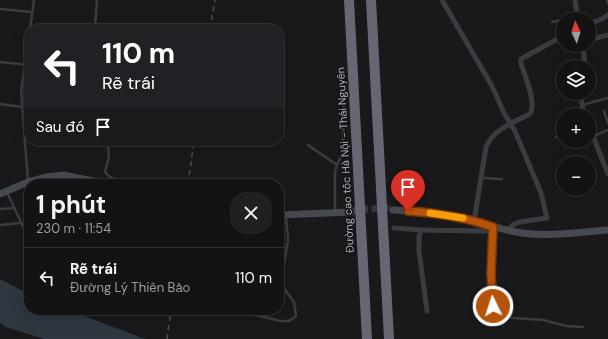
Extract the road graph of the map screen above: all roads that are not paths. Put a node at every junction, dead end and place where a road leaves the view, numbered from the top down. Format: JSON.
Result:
{"nodes":[{"id":1,"x":34,"y":0,"type":"edge"},
{"id":2,"x":97,"y":0,"type":"edge"},
{"id":3,"x":349,"y":0,"type":"edge"},
{"id":4,"x":371,"y":0,"type":"edge"},
{"id":5,"x":442,"y":0,"type":"edge"},
{"id":6,"x":575,"y":0,"type":"edge"},
{"id":7,"x":607,"y":0,"type":"edge"},
{"id":8,"x":608,"y":3,"type":"edge"},
{"id":9,"x":0,"y":9,"type":"edge"},
{"id":10,"x":32,"y":12,"type":"junction"},
{"id":11,"x":577,"y":12,"type":"edge"},
{"id":12,"x":608,"y":15,"type":"edge"},
{"id":13,"x":556,"y":21,"type":"edge"},
{"id":14,"x":596,"y":21,"type":"edge"},
{"id":15,"x":552,"y":22,"type":"dead end"},
{"id":16,"x":31,"y":24,"type":"edge"},
{"id":17,"x":95,"y":24,"type":"edge"},
{"id":18,"x":608,"y":36,"type":"edge"},
{"id":19,"x":596,"y":39,"type":"edge"},
{"id":20,"x":556,"y":40,"type":"edge"},
{"id":21,"x":0,"y":62,"type":"edge"},
{"id":22,"x":24,"y":65,"type":"edge"},
{"id":23,"x":24,"y":72,"type":"edge"},
{"id":24,"x":344,"y":88,"type":"dead end"},
{"id":25,"x":608,"y":98,"type":"edge"},
{"id":26,"x":582,"y":100,"type":"edge"},
{"id":27,"x":0,"y":104,"type":"edge"},
{"id":28,"x":582,"y":105,"type":"junction"},
{"id":29,"x":22,"y":107,"type":"junction"},
{"id":30,"x":583,"y":108,"type":"edge"},
{"id":31,"x":604,"y":111,"type":"dead end"},
{"id":32,"x":23,"y":121,"type":"joint"},
{"id":33,"x":608,"y":123,"type":"edge"},
{"id":34,"x":511,"y":124,"type":"junction"},
{"id":35,"x":608,"y":130,"type":"edge"},
{"id":36,"x":24,"y":133,"type":"edge"},
{"id":37,"x":596,"y":135,"type":"edge"},
{"id":38,"x":596,"y":141,"type":"edge"},
{"id":39,"x":308,"y":145,"type":"dead end"},
{"id":40,"x":25,"y":146,"type":"edge"},
{"id":41,"x":108,"y":147,"type":"dead end"},
{"id":42,"x":337,"y":165,"type":"junction"},
{"id":43,"x":608,"y":174,"type":"edge"},
{"id":44,"x":482,"y":178,"type":"junction"},
{"id":45,"x":28,"y":179,"type":"edge"},
{"id":46,"x":39,"y":179,"type":"edge"},
{"id":47,"x":83,"y":179,"type":"edge"},
{"id":48,"x":114,"y":179,"type":"edge"},
{"id":49,"x":502,"y":179,"type":"dead end"},
{"id":50,"x":24,"y":184,"type":"edge"},
{"id":51,"x":4,"y":193,"type":"edge"},
{"id":52,"x":14,"y":208,"type":"junction"},
{"id":53,"x":0,"y":209,"type":"edge"},
{"id":54,"x":393,"y":210,"type":"tunnel mouth"},
{"id":55,"x":351,"y":212,"type":"tunnel mouth"},
{"id":56,"x":335,"y":214,"type":"junction"},
{"id":57,"x":284,"y":215,"type":"edge"},
{"id":58,"x":474,"y":221,"type":"junction"},
{"id":59,"x":21,"y":223,"type":"junction"},
{"id":60,"x":284,"y":223,"type":"edge"},
{"id":61,"x":0,"y":225,"type":"edge"},
{"id":62,"x":493,"y":227,"type":"junction"},
{"id":63,"x":394,"y":228,"type":"dead end"},
{"id":64,"x":24,"y":229,"type":"dead end"},
{"id":65,"x":421,"y":230,"type":"junction"},
{"id":66,"x":508,"y":230,"type":"junction"},
{"id":67,"x":608,"y":230,"type":"edge"},
{"id":68,"x":284,"y":262,"type":"edge"},
{"id":69,"x":284,"y":288,"type":"edge"},
{"id":70,"x":427,"y":311,"type":"dead end"},
{"id":71,"x":254,"y":315,"type":"edge"},
{"id":72,"x":264,"y":317,"type":"joint"},
{"id":73,"x":583,"y":327,"type":"dead end"},
{"id":74,"x":367,"y":339,"type":"edge"},
{"id":75,"x":389,"y":339,"type":"edge"}],
"edges":[{"from":1,"to":10,"type":"lane"},
{"from":2,"to":17,"type":"lane"},
{"from":3,"to":74,"type":"highway","name":"Đường cao tốc Hà Nội - Thái Nguyên"},
{"from":4,"to":75,"type":"highway"},
{"from":5,"to":34,"type":"street"},
{"from":6,"to":11,"type":"street"},
{"from":7,"to":8,"type":"lane"},
{"from":9,"to":10,"type":"lane"},
{"from":10,"to":16,"type":"lane"},
{"from":12,"to":14,"type":"street"},
{"from":13,"to":15,"type":"lane"},
{"from":18,"to":19,"type":"street"},
{"from":20,"to":34,"type":"street"},
{"from":21,"to":22,"type":"lane"},
{"from":23,"to":29,"type":"lane"},
{"from":24,"to":42,"type":"lane"},
{"from":25,"to":28,"type":"lane"},
{"from":26,"to":28,"type":"street"},
{"from":27,"to":29,"type":"lane"},
{"from":28,"to":30,"type":"street"},
{"from":29,"to":32,"type":"lane"},
{"from":31,"to":33,"type":"lane"},
{"from":32,"to":36,"type":"lane"},
{"from":34,"to":44,"type":"street"},
{"from":34,"to":66,"type":"street"},
{"from":35,"to":37,"type":"lane"},
{"from":38,"to":43,"type":"street"},
{"from":39,"to":42,"type":"lane"},
{"from":40,"to":45,"type":"lane"},
{"from":41,"to":48,"type":"lane"},
{"from":42,"to":56,"type":"lane"},
{"from":44,"to":49,"type":"lane"},
{"from":44,"to":58,"type":"street"},
{"from":46,"to":47,"type":"main road"},
{"from":50,"to":51,"type":"main road"},
{"from":51,"to":52,"type":"lane"},
{"from":52,"to":53,"type":"lane"},
{"from":52,"to":59,"type":"lane"},
{"from":54,"to":58,"type":"main road"},
{"from":55,"to":56,"type":"main road"},
{"from":56,"to":57,"type":"main road"},
{"from":58,"to":62,"type":"main road"},
{"from":59,"to":61,"type":"lane"},
{"from":59,"to":64,"type":"lane"},
{"from":60,"to":68,"type":"lane"},
{"from":62,"to":65,"type":"street"},
{"from":62,"to":66,"type":"main road"},
{"from":62,"to":73,"type":"lane"},
{"from":63,"to":65,"type":"street"},
{"from":65,"to":70,"type":"street"},
{"from":66,"to":67,"type":"main road"},
{"from":69,"to":72,"type":"lane"},
{"from":71,"to":72,"type":"lane"}]}
